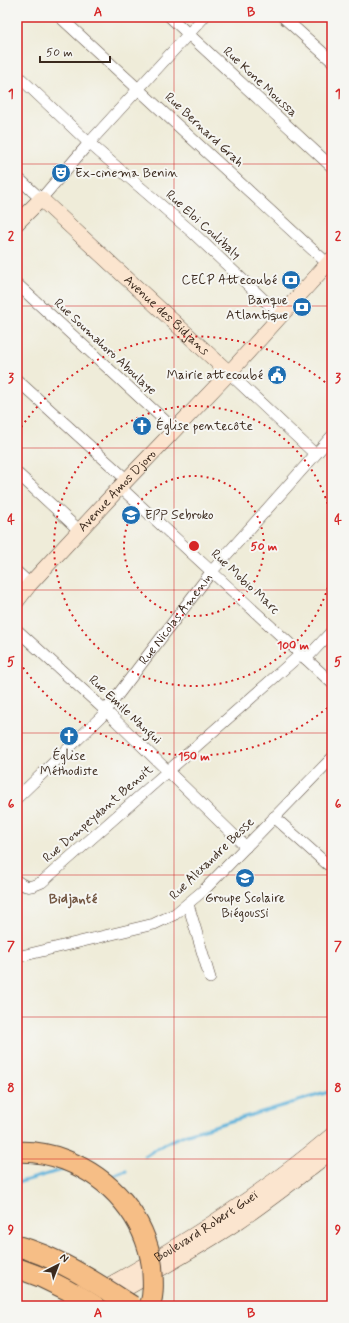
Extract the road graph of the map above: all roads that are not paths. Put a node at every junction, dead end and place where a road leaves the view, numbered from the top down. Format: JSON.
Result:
{"nodes":[{"id":1,"x":60,"y":17,"type":"edge"},
{"id":2,"x":170,"y":17,"type":"edge"},
{"id":3,"x":204,"y":17,"type":"edge"},
{"id":4,"x":284,"y":17,"type":"edge"},
{"id":5,"x":188,"y":34,"type":"junction"},
{"id":6,"x":332,"y":61,"type":"edge"},
{"id":7,"x":17,"y":75,"type":"edge"},
{"id":8,"x":138,"y":89,"type":"junction"},
{"id":9,"x":89,"y":143,"type":"junction"},
{"id":10,"x":332,"y":168,"type":"edge"},
{"id":11,"x":17,"y":177,"type":"edge"},
{"id":12,"x":41,"y":199,"type":"junction"},
{"id":13,"x":17,"y":223,"type":"edge"},
{"id":14,"x":330,"y":262,"type":"edge"},
{"id":15,"x":17,"y":284,"type":"edge"},
{"id":16,"x":281,"y":316,"type":"junction"},
{"id":17,"x":228,"y":373,"type":"junction"},
{"id":18,"x":17,"y":380,"type":"edge"},
{"id":19,"x":175,"y":430,"type":"junction"},
{"id":20,"x":332,"y":436,"type":"edge"},
{"id":21,"x":315,"y":454,"type":"junction"},
{"id":22,"x":17,"y":473,"type":"edge"},
{"id":23,"x":123,"y":483,"type":"junction"},
{"id":24,"x":80,"y":531,"type":"junction"},
{"id":25,"x":212,"y":570,"type":"junction"},
{"id":26,"x":17,"y":572,"type":"edge"},
{"id":27,"x":30,"y":584,"type":"junction"},
{"id":28,"x":17,"y":600,"type":"edge"},
{"id":29,"x":17,"y":630,"type":"edge"},
{"id":30,"x":332,"y":632,"type":"edge"},
{"id":31,"x":304,"y":657,"type":"junction"},
{"id":32,"x":332,"y":683,"type":"edge"},
{"id":33,"x":106,"y":711,"type":"junction"},
{"id":34,"x":332,"y":758,"type":"edge"},
{"id":35,"x":169,"y":771,"type":"junction"},
{"id":36,"x":17,"y":798,"type":"edge"},
{"id":37,"x":274,"y":817,"type":"junction"},
{"id":38,"x":246,"y":846,"type":"junction"},
{"id":39,"x":327,"y":864,"type":"dead end"},
{"id":40,"x":17,"y":881,"type":"edge"},
{"id":41,"x":188,"y":904,"type":"junction"},
{"id":42,"x":17,"y":957,"type":"edge"},
{"id":43,"x":210,"y":978,"type":"dead end"},
{"id":44,"x":332,"y":1135,"type":"edge"},
{"id":45,"x":17,"y":1152,"type":"edge"},
{"id":46,"x":332,"y":1152,"type":"edge"},
{"id":47,"x":17,"y":1246,"type":"edge"},
{"id":48,"x":17,"y":1268,"type":"edge"},
{"id":49,"x":71,"y":1306,"type":"edge"},
{"id":50,"x":95,"y":1306,"type":"edge"},
{"id":51,"x":132,"y":1306,"type":"edge"},
{"id":52,"x":150,"y":1306,"type":"edge"}],
"edges":[{"from":1,"to":8,"type":"street","name":"Rue Bernard Grah"},
{"from":2,"to":5,"type":"street","name":"Rue Kone Moussa"},
{"from":3,"to":5,"type":"street"},
{"from":4,"to":6,"type":"street"},
{"from":5,"to":8,"type":"street"},
{"from":5,"to":10,"type":"street","name":"Rue Kone Moussa"},
{"from":7,"to":9,"type":"street","name":"Rue Eloi Coulibaly"},
{"from":8,"to":9,"type":"street"},
{"from":8,"to":14,"type":"street","name":"Rue Bernard Grah"},
{"from":9,"to":12,"type":"street"},
{"from":9,"to":16,"type":"street","name":"Rue Eloi Coulibaly"},
{"from":11,"to":12,"type":"street","name":"Avenue des Bidjans"},
{"from":12,"to":13,"type":"street"},
{"from":12,"to":17,"type":"street","name":"Avenue des Bidjans"},
{"from":14,"to":16,"type":"street","name":"Avenue Amos Djoro"},
{"from":15,"to":19,"type":"street","name":"Rue Soumahoro Aboulaye"},
{"from":16,"to":17,"type":"street","name":"Avenue Amos Djoro"},
{"from":17,"to":19,"type":"street","name":"Avenue Amos Djoro"},
{"from":17,"to":21,"type":"street","name":"Avenue des Bidjans"},
{"from":18,"to":23,"type":"street","name":"Rue Mobio Marc"},
{"from":19,"to":23,"type":"street","name":"Avenue Amos Djoro"},
{"from":20,"to":21,"type":"street","name":"Rue Nicolas Amenin"},
{"from":21,"to":25,"type":"street","name":"Rue Nicolas Amenin"},
{"from":22,"to":24,"type":"street"},
{"from":23,"to":24,"type":"street","name":"Avenue Amos Djoro"},
{"from":23,"to":25,"type":"street","name":"Rue Mobio Marc"},
{"from":24,"to":27,"type":"street","name":"Avenue Amos Djoro"},
{"from":25,"to":31,"type":"street","name":"Rue Mobio Marc"},
{"from":25,"to":33,"type":"street","name":"Rue Nicolas Amenin"},
{"from":26,"to":27,"type":"street"},
{"from":27,"to":28,"type":"street","name":"Avenue Amos Djoro"},
{"from":29,"to":33,"type":"street","name":"Rue Emile Nangui"},
{"from":30,"to":31,"type":"street","name":"Rue Dompeydant Benoit"},
{"from":31,"to":32,"type":"street","name":"Rue Mobio Marc"},
{"from":31,"to":35,"type":"street","name":"Rue Dompeydant Benoit"},
{"from":33,"to":35,"type":"street","name":"Rue Emile Nangui"},
{"from":33,"to":36,"type":"street","name":"Rue Nicolas Amenin"},
{"from":34,"to":37,"type":"street","name":"Rue Alexandre Besse"},
{"from":35,"to":38,"type":"street","name":"Rue Emile Nangui"},
{"from":35,"to":40,"type":"street","name":"Rue Dompeydant Benoit"},
{"from":37,"to":38,"type":"street","name":"Rue Alexandre Besse"},
{"from":37,"to":39,"type":"street"},
{"from":38,"to":41,"type":"street","name":"Rue Alexandre Besse"},
{"from":41,"to":42,"type":"street","name":"Rue Alexandre Besse"},
{"from":41,"to":43,"type":"street"},
{"from":44,"to":49,"type":"street","name":"Boulevard Robert Gueï"},
{"from":45,"to":52,"type":"highway","bridge":true},
{"from":46,"to":50,"type":"street","name":"Boulevard Robert Gueï"},
{"from":47,"to":51,"type":"highway","bridge":true},
{"from":48,"to":50,"type":"highway","bridge":true}]}
